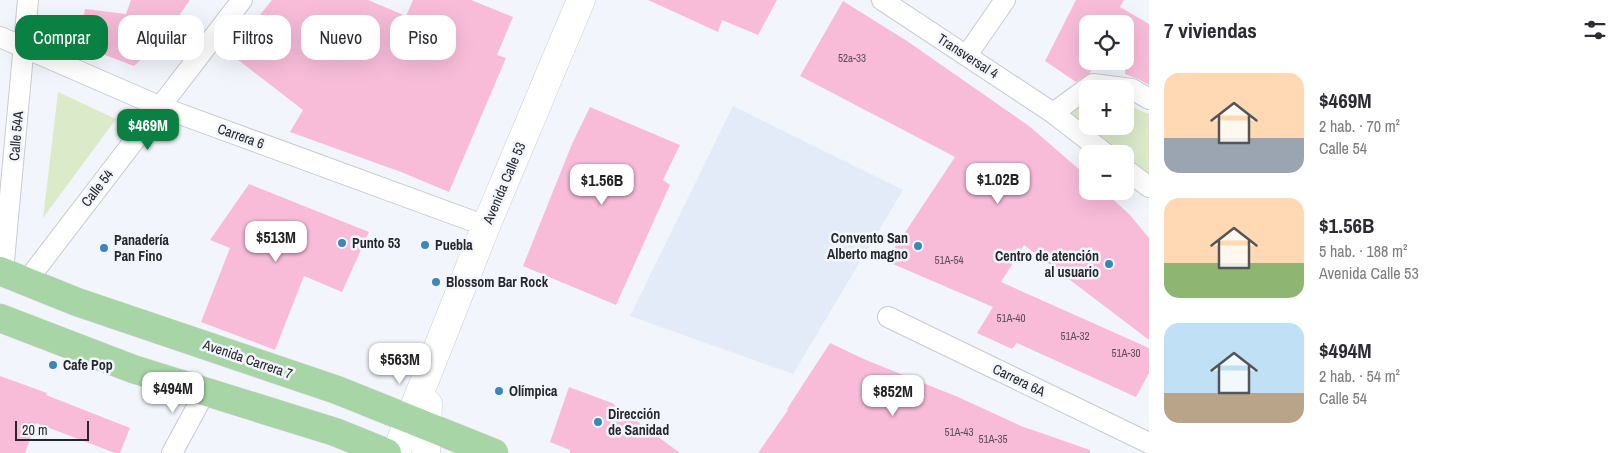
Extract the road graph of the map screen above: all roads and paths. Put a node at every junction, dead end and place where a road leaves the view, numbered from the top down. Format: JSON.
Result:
{"nodes":[{"id":1,"x":28,"y":0,"type":"edge"},
{"id":2,"x":242,"y":0,"type":"edge"},
{"id":3,"x":581,"y":0,"type":"edge"},
{"id":4,"x":882,"y":0,"type":"edge"},
{"id":5,"x":1005,"y":0,"type":"edge"},
{"id":6,"x":27,"y":15,"type":"edge"},
{"id":7,"x":0,"y":36,"type":"edge"},
{"id":8,"x":15,"y":42,"type":"edge"},
{"id":9,"x":968,"y":55,"type":"junction"},
{"id":10,"x":23,"y":60,"type":"edge"},
{"id":11,"x":55,"y":60,"type":"edge"},
{"id":12,"x":1149,"y":99,"type":"edge"},
{"id":13,"x":161,"y":107,"type":"junction"},
{"id":14,"x":1053,"y":113,"type":"junction"},
{"id":15,"x":1094,"y":145,"type":"edge"},
{"id":16,"x":1134,"y":176,"type":"edge"},
{"id":17,"x":1149,"y":187,"type":"edge"},
{"id":18,"x":486,"y":226,"type":"junction"},
{"id":19,"x":9,"y":275,"type":"edge"},
{"id":20,"x":888,"y":317,"type":"dead end"},
{"id":21,"x":0,"y":318,"type":"edge"},
{"id":22,"x":205,"y":392,"type":"junction"},
{"id":23,"x":419,"y":422,"type":"junction"},
{"id":24,"x":1149,"y":443,"type":"edge"},
{"id":25,"x":172,"y":453,"type":"edge"},
{"id":26,"x":387,"y":453,"type":"edge"},
{"id":27,"x":396,"y":453,"type":"edge"},
{"id":28,"x":426,"y":453,"type":"edge"},
{"id":29,"x":494,"y":453,"type":"edge"}],
"edges":[{"from":1,"to":6,"type":"street","name":"Calle 54A"},
{"from":2,"to":13,"type":"street","name":"Calle 54"},
{"from":3,"to":18,"type":"main road","name":"Avenida Calle 53"},
{"from":4,"to":9,"type":"street","name":"Transversal 4"},
{"from":5,"to":9,"type":"street"},
{"from":7,"to":8,"type":"street","name":"Carrera 6"},
{"from":9,"to":14,"type":"street","name":"Transversal 4"},
{"from":10,"to":19,"type":"street","name":"Calle 54A"},
{"from":11,"to":13,"type":"street","name":"Carrera 6"},
{"from":12,"to":14,"type":"street"},
{"from":13,"to":18,"type":"street","name":"Carrera 6"},
{"from":13,"to":19,"type":"street","name":"Calle 54"},
{"from":14,"to":15,"type":"street","name":"Transversal 4"},
{"from":16,"to":17,"type":"street"},
{"from":18,"to":23,"type":"main road","name":"Avenida Calle 53"},
{"from":19,"to":23,"type":"main road","name":"Avenida Carrera 7"},
{"from":20,"to":24,"type":"street","name":"Carrera 6A"},
{"from":21,"to":22,"type":"main road"},
{"from":22,"to":25,"type":"street"},
{"from":22,"to":26,"type":"main road"},
{"from":23,"to":27,"type":"main road","name":"Avenida Calle 53"},
{"from":23,"to":28,"type":"main road","name":"Avenida Calle 53"},
{"from":23,"to":29,"type":"main road","name":"Avenida Carrera 7"}]}
